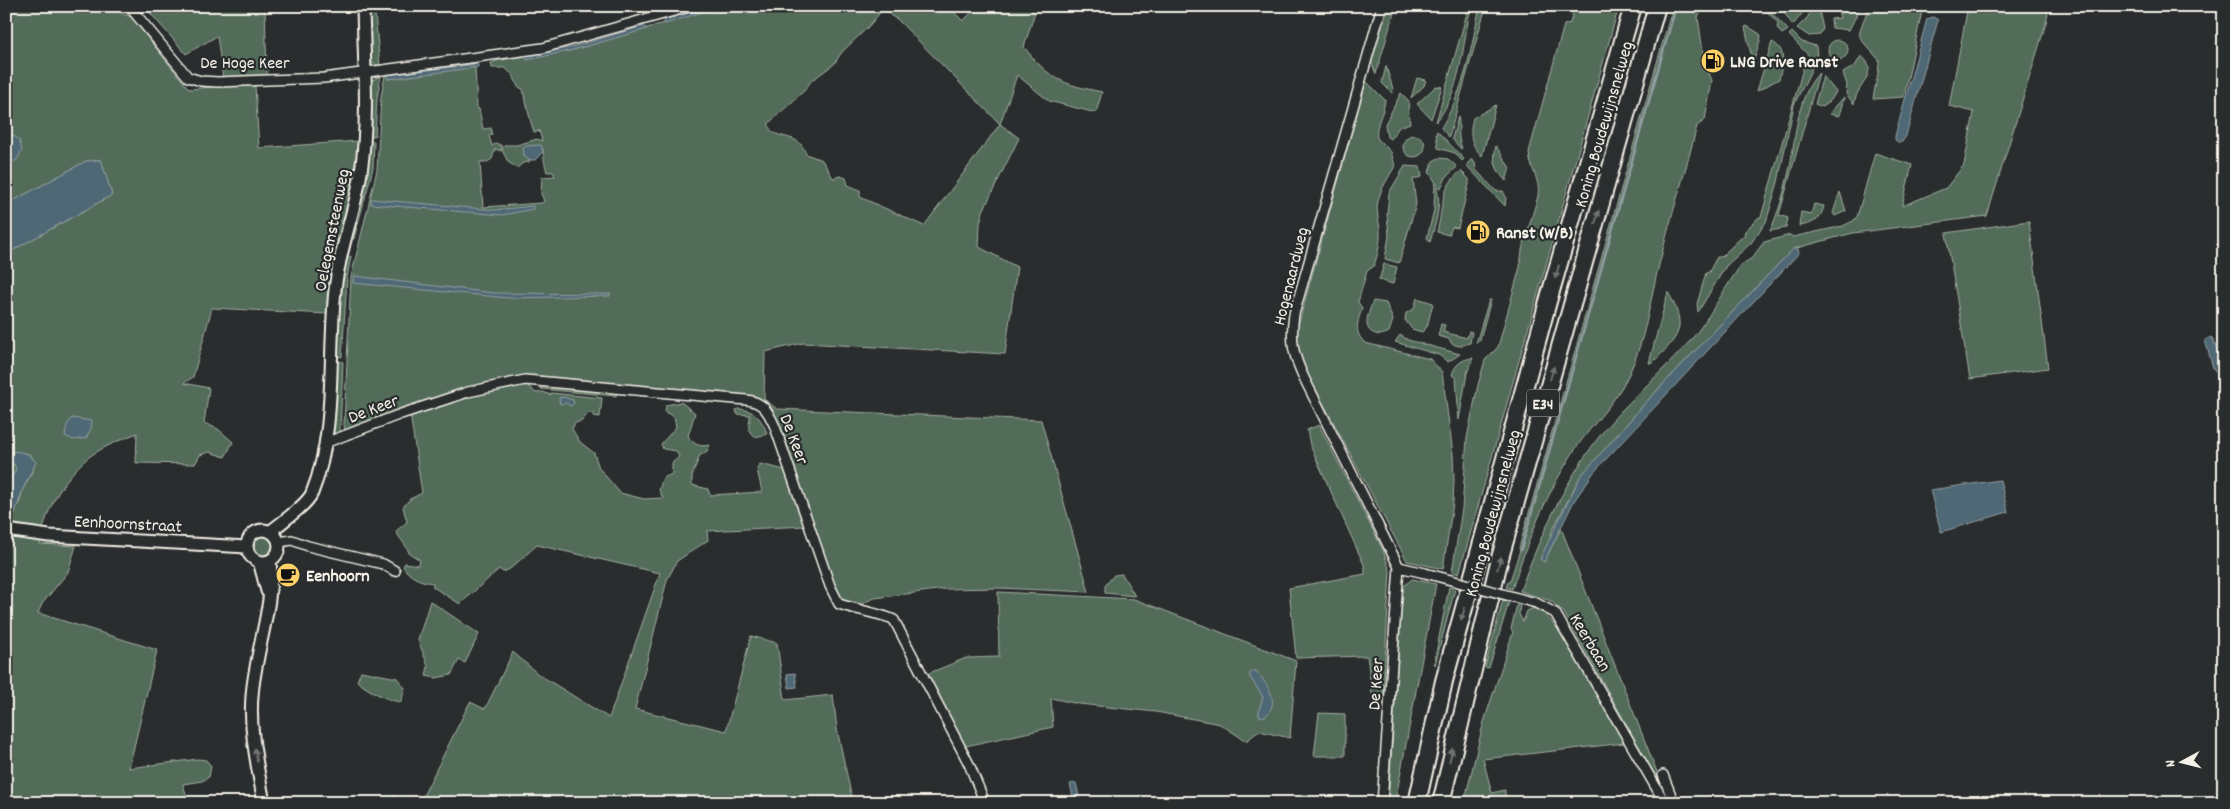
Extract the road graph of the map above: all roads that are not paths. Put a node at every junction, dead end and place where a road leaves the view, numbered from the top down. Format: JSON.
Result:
{"nodes":[{"id":1,"x":129,"y":6,"type":"edge"},
{"id":2,"x":363,"y":6,"type":"edge"},
{"id":3,"x":692,"y":6,"type":"edge"},
{"id":4,"x":1382,"y":6,"type":"edge"},
{"id":5,"x":1633,"y":6,"type":"edge"},
{"id":6,"x":1657,"y":6,"type":"edge"},
{"id":7,"x":364,"y":73,"type":"junction"},
{"id":8,"x":325,"y":443,"type":"junction"},
{"id":9,"x":6,"y":530,"type":"edge"},
{"id":10,"x":276,"y":537,"type":"junction"},
{"id":11,"x":247,"y":547,"type":"junction"},
{"id":12,"x":264,"y":561,"type":"junction"},
{"id":13,"x":1399,"y":567,"type":"junction"},
{"id":14,"x":395,"y":572,"type":"dead end"},
{"id":15,"x":1664,"y":775,"type":"dead end"},
{"id":16,"x":264,"y":803,"type":"edge"},
{"id":17,"x":985,"y":803,"type":"edge"},
{"id":18,"x":1382,"y":803,"type":"edge"},
{"id":19,"x":1417,"y":803,"type":"edge"},
{"id":20,"x":1441,"y":803,"type":"edge"},
{"id":21,"x":1665,"y":803,"type":"edge"},
{"id":22,"x":1674,"y":803,"type":"edge"}],
"edges":[{"from":1,"to":7,"type":"street","name":"De Hoge Keer"},
{"from":2,"to":7,"type":"street","name":"Oelegemsteenweg"},
{"from":3,"to":7,"type":"street","name":"De Hoge Keer"},
{"from":4,"to":13,"type":"street","name":"Hogenaardweg"},
{"from":5,"to":19,"type":"highway","name":"Koning Boudewijnsnelweg","number":"E34","one_way":true},
{"from":20,"to":6,"type":"highway","name":"Koning Boudewijnsnelweg","number":"E34","one_way":true},
{"from":7,"to":8,"type":"street","name":"Oelegemsteenweg"},
{"from":8,"to":10,"type":"street","name":"Oelegemsteenweg"},
{"from":8,"to":17,"type":"street","name":"De Keer"},
{"from":9,"to":11,"type":"street","name":"Eenhoornstraat"},
{"from":10,"to":11,"type":"street"},
{"from":10,"to":12,"type":"street"},
{"from":10,"to":14,"type":"street"},
{"from":11,"to":12,"type":"street"},
{"from":16,"to":12,"type":"street","one_way":true},
{"from":13,"to":18,"type":"street","name":"De Keer"},
{"from":13,"to":21,"type":"street","name":"Keerbaan","bridge":true},
{"from":15,"to":22,"type":"street"}]}
